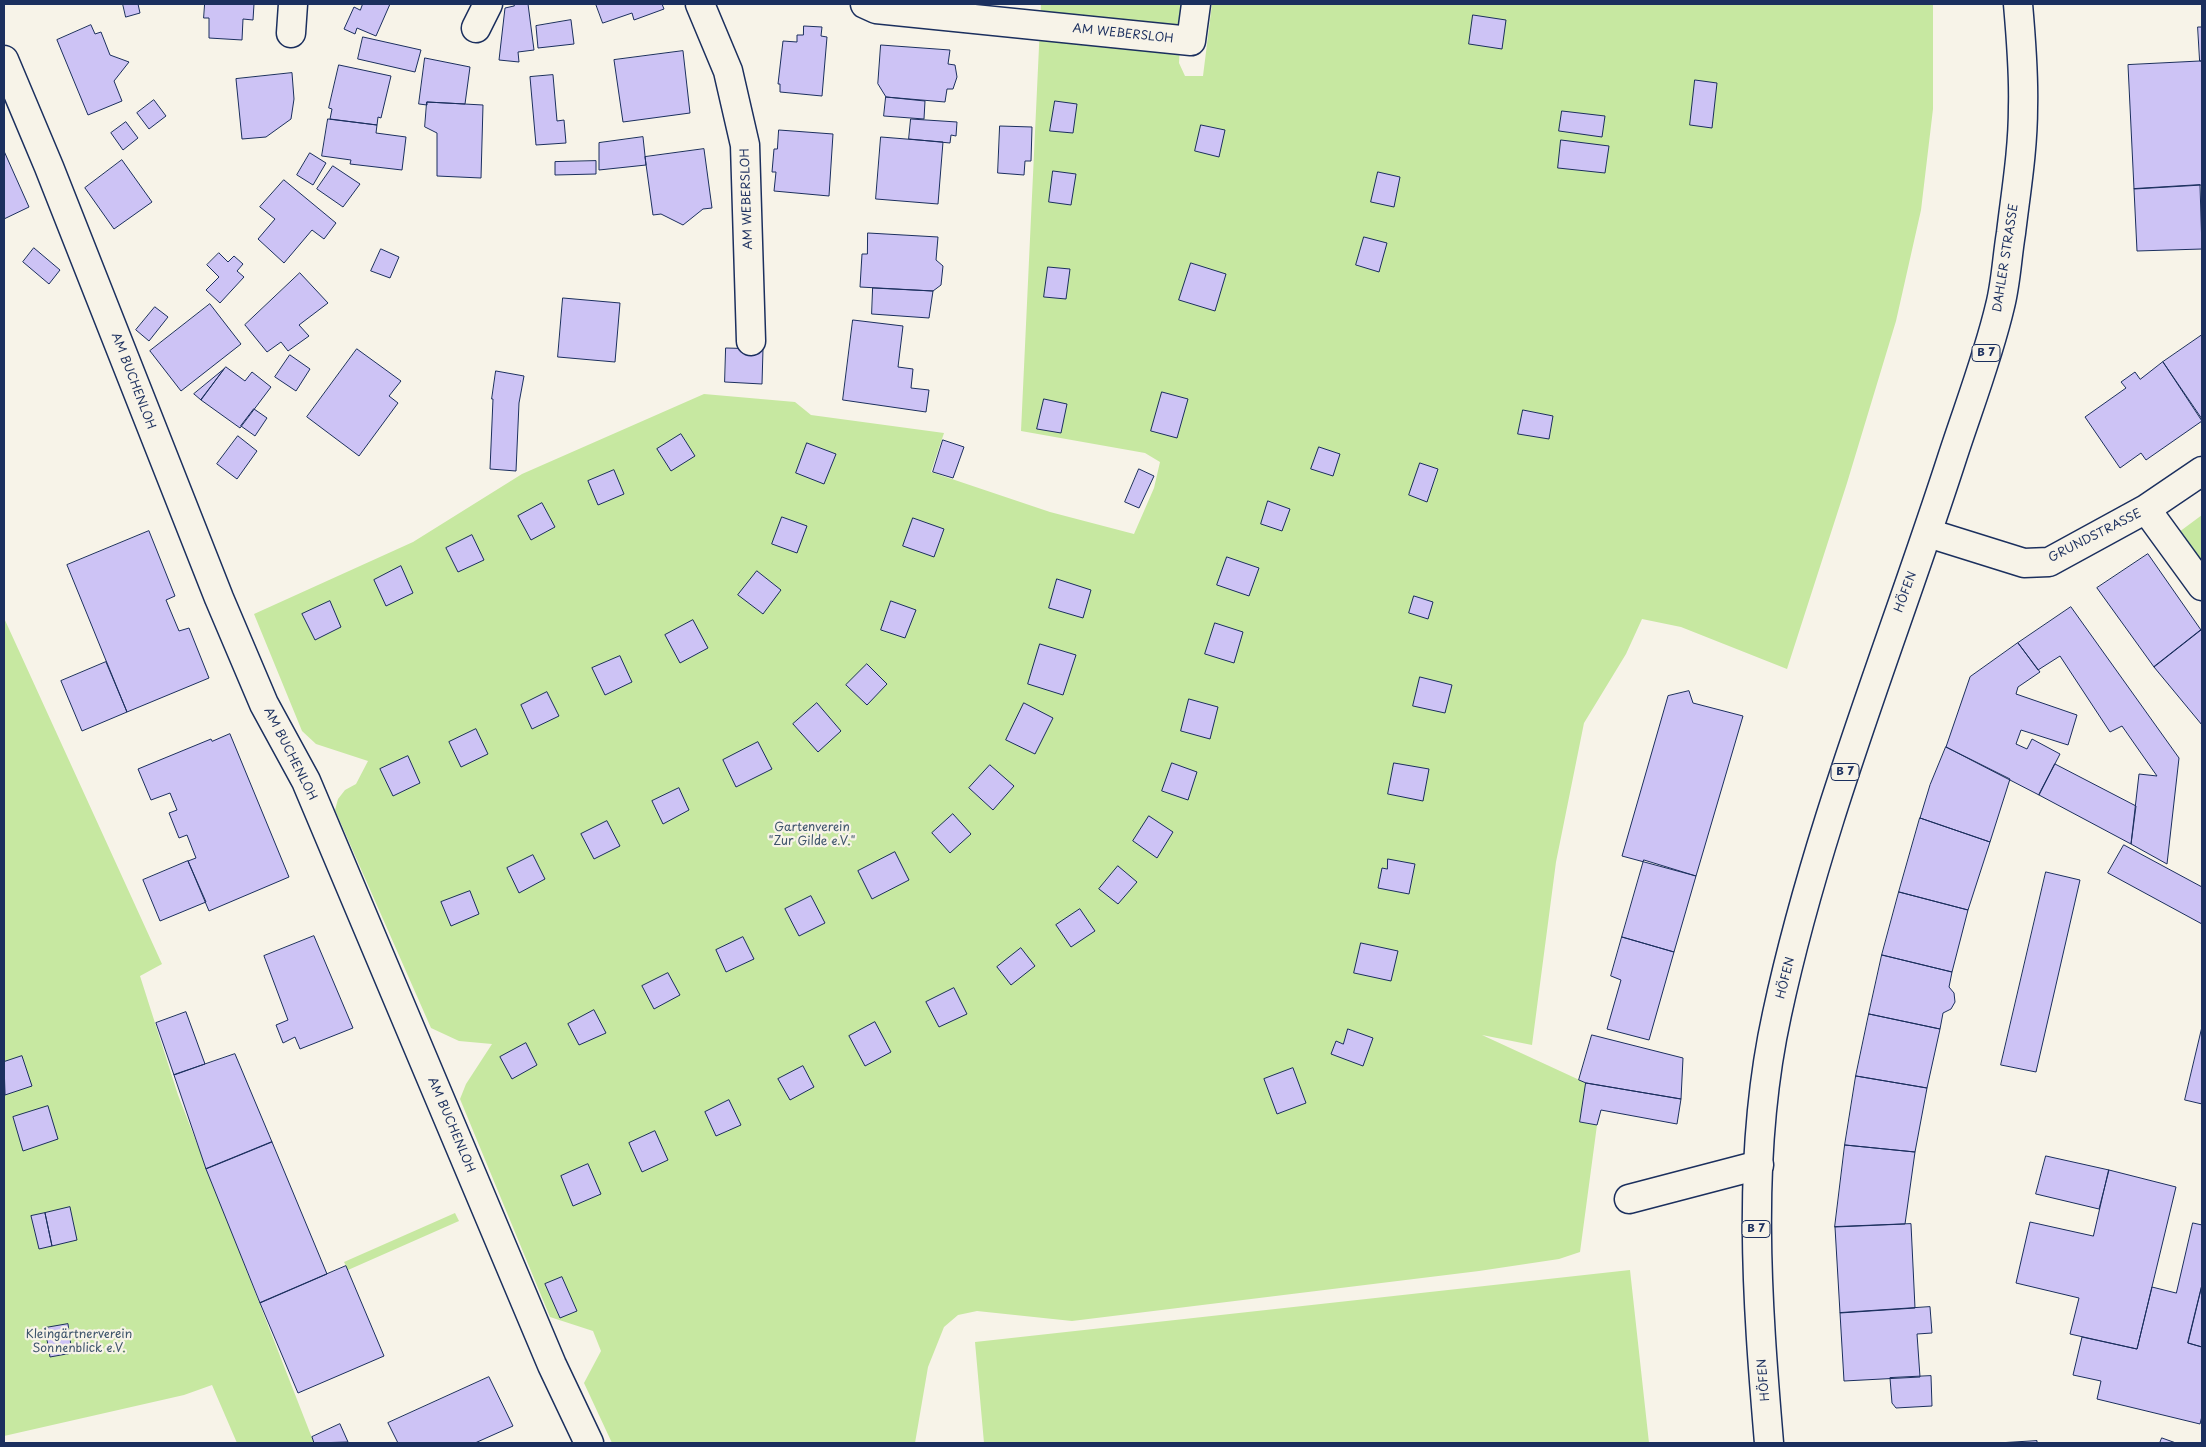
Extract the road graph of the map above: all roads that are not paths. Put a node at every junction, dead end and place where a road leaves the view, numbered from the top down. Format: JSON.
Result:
{"nodes":[{"id":1,"x":293,"y":4,"type":"edge"},
{"id":2,"x":488,"y":4,"type":"edge"},
{"id":3,"x":700,"y":4,"type":"edge"},
{"id":4,"x":1196,"y":4,"type":"edge"},
{"id":5,"x":2018,"y":4,"type":"edge"},
{"id":6,"x":872,"y":6,"type":"edge"},
{"id":7,"x":476,"y":28,"type":"dead end"},
{"id":8,"x":291,"y":33,"type":"dead end"},
{"id":9,"x":4,"y":60,"type":"edge"},
{"id":10,"x":752,"y":341,"type":"dead end"},
{"id":11,"x":2202,"y":471,"type":"edge"},
{"id":12,"x":2146,"y":509,"type":"junction"},
{"id":13,"x":1928,"y":533,"type":"junction"},
{"id":14,"x":2202,"y":586,"type":"edge"},
{"id":15,"x":1759,"y":1165,"type":"junction"},
{"id":16,"x":1629,"y":1199,"type":"dead end"},
{"id":17,"x":588,"y":1443,"type":"edge"},
{"id":18,"x":1769,"y":1443,"type":"edge"}],
"edges":[{"from":1,"to":8,"type":"street"},
{"from":2,"to":7,"type":"street"},
{"from":3,"to":10,"type":"street","name":"AM WEBERSLOH"},
{"from":4,"to":6,"type":"street","name":"AM WEBERSLOH"},
{"from":5,"to":13,"type":"street","name":"DAHLER STRASSE","number":"B 7"},
{"from":9,"to":17,"type":"street","name":"AM BUCHENLOH"},
{"from":11,"to":12,"type":"street","name":"GRUNDSTRASSE"},
{"from":12,"to":13,"type":"street","name":"GRUNDSTRASSE"},
{"from":12,"to":14,"type":"street","name":"GRUNDSTRASSE"},
{"from":13,"to":15,"type":"street","name":"HÖFEN","number":"B 7"},
{"from":15,"to":16,"type":"street"},
{"from":15,"to":18,"type":"street","name":"HÖFEN","number":"B 7"}]}
